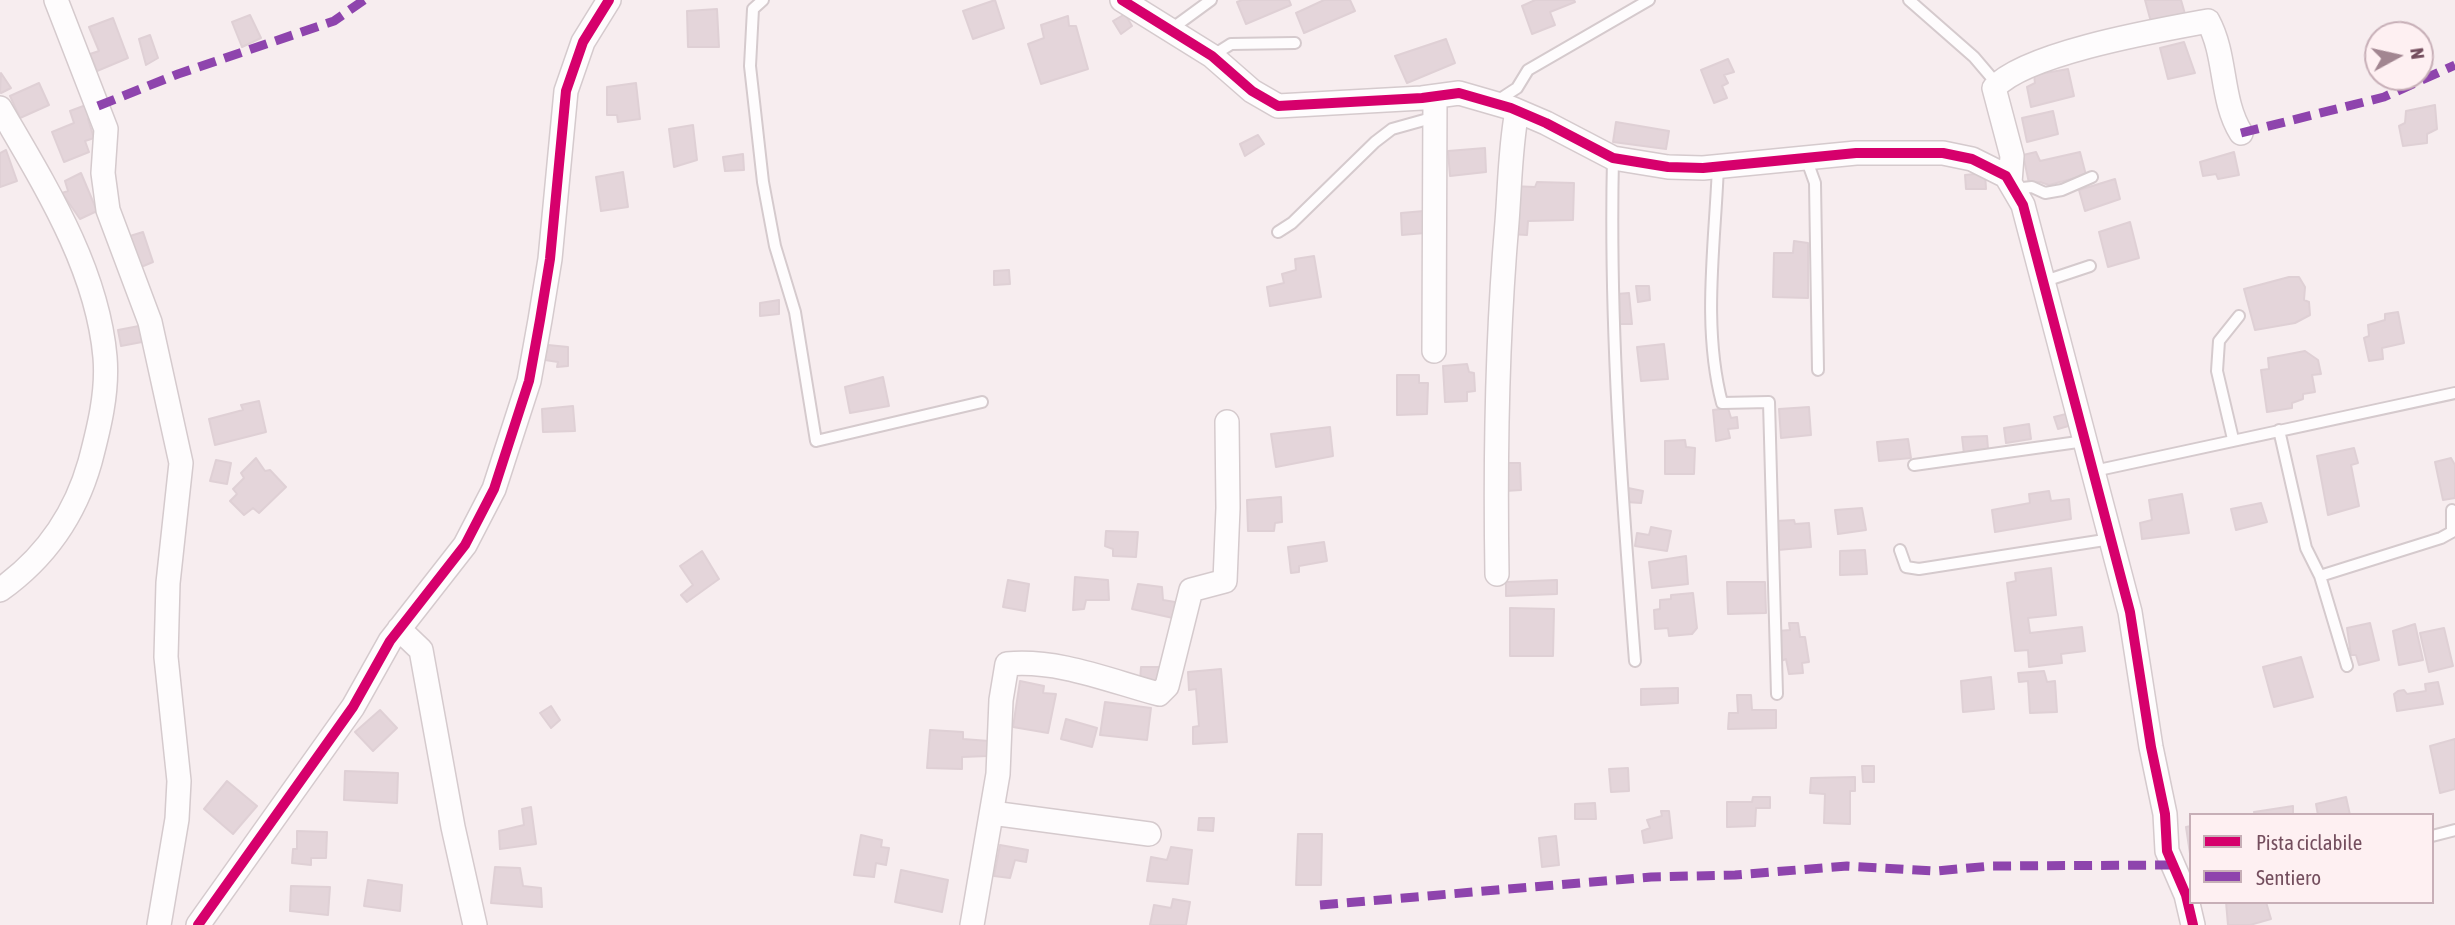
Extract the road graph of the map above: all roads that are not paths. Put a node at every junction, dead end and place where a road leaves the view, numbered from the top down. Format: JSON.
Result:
{"nodes":[{"id":1,"x":56,"y":0,"type":"edge"},
{"id":2,"x":609,"y":0,"type":"edge"},
{"id":3,"x":763,"y":0,"type":"edge"},
{"id":4,"x":1122,"y":0,"type":"edge"},
{"id":5,"x":1211,"y":0,"type":"edge"},
{"id":6,"x":1649,"y":0,"type":"edge"},
{"id":7,"x":1909,"y":0,"type":"edge"},
{"id":8,"x":1170,"y":30,"type":"junction"},
{"id":9,"x":1295,"y":43,"type":"dead end"},
{"id":10,"x":1212,"y":57,"type":"junction"},
{"id":11,"x":1997,"y":83,"type":"junction"},
{"id":12,"x":1495,"y":103,"type":"junction"},
{"id":13,"x":1435,"y":107,"type":"junction"},
{"id":14,"x":0,"y":108,"type":"edge"},
{"id":15,"x":1517,"y":111,"type":"junction"},
{"id":16,"x":2241,"y":133,"type":"dead end"},
{"id":17,"x":1805,"y":156,"type":"junction"},
{"id":18,"x":1613,"y":158,"type":"junction"},
{"id":19,"x":1718,"y":166,"type":"junction"},
{"id":20,"x":2092,"y":177,"type":"dead end"},
{"id":21,"x":2012,"y":186,"type":"junction"},
{"id":22,"x":1278,"y":232,"type":"dead end"},
{"id":23,"x":2090,"y":266,"type":"dead end"},
{"id":24,"x":2045,"y":281,"type":"junction"},
{"id":25,"x":2239,"y":317,"type":"dead end"},
{"id":26,"x":1434,"y":351,"type":"dead end"},
{"id":27,"x":1818,"y":370,"type":"dead end"},
{"id":28,"x":2455,"y":394,"type":"edge"},
{"id":29,"x":982,"y":402,"type":"dead end"},
{"id":30,"x":1227,"y":422,"type":"dead end"},
{"id":31,"x":2279,"y":430,"type":"junction"},
{"id":32,"x":2234,"y":439,"type":"junction"},
{"id":33,"x":2085,"y":441,"type":"junction"},
{"id":34,"x":1914,"y":465,"type":"dead end"},
{"id":35,"x":2094,"y":471,"type":"junction"},
{"id":36,"x":2452,"y":510,"type":"dead end"},
{"id":37,"x":2111,"y":538,"type":"junction"},
{"id":38,"x":1900,"y":550,"type":"dead end"},
{"id":39,"x":1497,"y":574,"type":"dead end"},
{"id":40,"x":2320,"y":576,"type":"junction"},
{"id":41,"x":0,"y":590,"type":"edge"},
{"id":42,"x":399,"y":629,"type":"junction"},
{"id":43,"x":1635,"y":661,"type":"dead end"},
{"id":44,"x":2347,"y":666,"type":"dead end"},
{"id":45,"x":1777,"y":694,"type":"dead end"},
{"id":46,"x":992,"y":813,"type":"junction"},
{"id":47,"x":2455,"y":830,"type":"edge"},
{"id":48,"x":1149,"y":834,"type":"dead end"},
{"id":49,"x":2434,"y":835,"type":"edge"},
{"id":50,"x":2186,"y":883,"type":"edge"},
{"id":51,"x":2189,"y":901,"type":"edge"},
{"id":52,"x":2190,"y":904,"type":"edge"},
{"id":53,"x":159,"y":925,"type":"edge"},
{"id":54,"x":198,"y":925,"type":"edge"},
{"id":55,"x":475,"y":925,"type":"edge"},
{"id":56,"x":972,"y":925,"type":"edge"},
{"id":57,"x":2193,"y":925,"type":"edge"}],
"edges":[{"from":1,"to":53,"type":"street"},
{"from":2,"to":42,"type":"street"},
{"from":3,"to":29,"type":"lane"},
{"from":4,"to":8,"type":"street"},
{"from":5,"to":8,"type":"lane"},
{"from":6,"to":12,"type":"lane"},
{"from":7,"to":11,"type":"lane"},
{"from":8,"to":10,"type":"street"},
{"from":9,"to":10,"type":"lane"},
{"from":10,"to":13,"type":"street"},
{"from":11,"to":16,"type":"street"},
{"from":11,"to":21,"type":"street"},
{"from":12,"to":13,"type":"street"},
{"from":12,"to":15,"type":"street"},
{"from":13,"to":22,"type":"lane"},
{"from":13,"to":26,"type":"street"},
{"from":14,"to":41,"type":"street"},
{"from":15,"to":18,"type":"street"},
{"from":15,"to":39,"type":"street"},
{"from":17,"to":19,"type":"street"},
{"from":17,"to":21,"type":"street"},
{"from":17,"to":27,"type":"lane"},
{"from":18,"to":19,"type":"street"},
{"from":18,"to":43,"type":"lane"},
{"from":19,"to":45,"type":"lane"},
{"from":20,"to":21,"type":"lane"},
{"from":21,"to":24,"type":"street"},
{"from":23,"to":24,"type":"lane"},
{"from":24,"to":33,"type":"street"},
{"from":25,"to":32,"type":"lane"},
{"from":28,"to":31,"type":"lane"},
{"from":30,"to":46,"type":"street"},
{"from":31,"to":32,"type":"lane"},
{"from":31,"to":40,"type":"lane"},
{"from":32,"to":35,"type":"lane"},
{"from":33,"to":34,"type":"lane"},
{"from":33,"to":35,"type":"street"},
{"from":35,"to":37,"type":"street"},
{"from":36,"to":40,"type":"lane"},
{"from":37,"to":38,"type":"lane"},
{"from":37,"to":50,"type":"street"},
{"from":40,"to":44,"type":"lane"},
{"from":42,"to":54,"type":"street"},
{"from":42,"to":55,"type":"street"},
{"from":46,"to":48,"type":"street"},
{"from":46,"to":56,"type":"street"},
{"from":47,"to":49,"type":"lane"},
{"from":50,"to":51,"type":"street"},
{"from":52,"to":57,"type":"street"}]}
